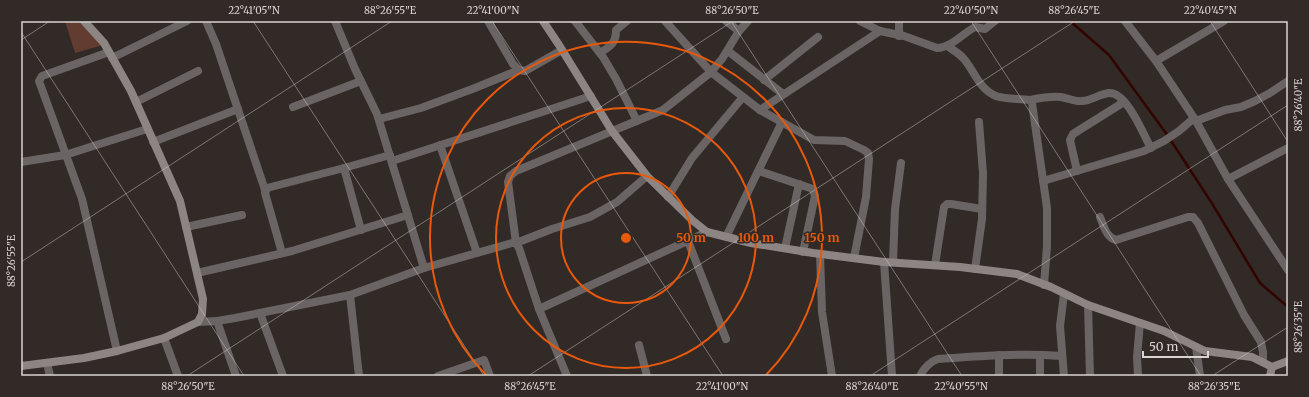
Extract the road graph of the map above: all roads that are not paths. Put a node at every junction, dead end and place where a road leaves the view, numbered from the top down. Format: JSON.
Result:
{"nodes":[{"id":1,"x":84,"y":21,"type":"edge"},
{"id":2,"x":187,"y":21,"type":"edge"},
{"id":3,"x":206,"y":21,"type":"edge"},
{"id":4,"x":335,"y":21,"type":"edge"},
{"id":5,"x":488,"y":21,"type":"edge"},
{"id":6,"x":543,"y":21,"type":"edge"},
{"id":7,"x":575,"y":21,"type":"edge"},
{"id":8,"x":627,"y":21,"type":"edge"},
{"id":9,"x":665,"y":21,"type":"edge"},
{"id":10,"x":726,"y":21,"type":"edge"},
{"id":11,"x":748,"y":21,"type":"edge"},
{"id":12,"x":860,"y":21,"type":"edge"},
{"id":13,"x":899,"y":21,"type":"edge"},
{"id":14,"x":995,"y":21,"type":"edge"},
{"id":15,"x":1136,"y":21,"type":"edge"},
{"id":16,"x":1224,"y":21,"type":"edge"},
{"id":17,"x":1127,"y":23,"type":"edge"},
{"id":18,"x":739,"y":31,"type":"junction"},
{"id":19,"x":880,"y":31,"type":"junction"},
{"id":20,"x":899,"y":36,"type":"junction"},
{"id":21,"x":818,"y":37,"type":"dead end"},
{"id":22,"x":947,"y":46,"type":"junction"},
{"id":23,"x":562,"y":50,"type":"junction"},
{"id":24,"x":728,"y":51,"type":"junction"},
{"id":25,"x":600,"y":53,"type":"junction"},
{"id":26,"x":110,"y":55,"type":"junction"},
{"id":27,"x":1156,"y":61,"type":"junction"},
{"id":28,"x":518,"y":70,"type":"junction"},
{"id":29,"x":198,"y":71,"type":"dead end"},
{"id":30,"x":711,"y":72,"type":"junction"},
{"id":31,"x":764,"y":80,"type":"junction"},
{"id":32,"x":361,"y":81,"type":"junction"},
{"id":33,"x":1288,"y":81,"type":"edge"},
{"id":34,"x":783,"y":94,"type":"junction"},
{"id":35,"x":591,"y":96,"type":"junction"},
{"id":36,"x":743,"y":98,"type":"junction"},
{"id":37,"x":1030,"y":100,"type":"junction"},
{"id":38,"x":136,"y":102,"type":"junction"},
{"id":39,"x":1124,"y":102,"type":"junction"},
{"id":40,"x":293,"y":107,"type":"dead end"},
{"id":41,"x":238,"y":109,"type":"junction"},
{"id":42,"x":760,"y":110,"type":"junction"},
{"id":43,"x":379,"y":119,"type":"junction"},
{"id":44,"x":1195,"y":120,"type":"junction"},
{"id":45,"x":637,"y":121,"type":"junction"},
{"id":46,"x":782,"y":122,"type":"junction"},
{"id":47,"x":979,"y":122,"type":"dead end"},
{"id":48,"x":147,"y":130,"type":"junction"},
{"id":49,"x":612,"y":132,"type":"junction"},
{"id":50,"x":153,"y":142,"type":"junction"},
{"id":51,"x":440,"y":145,"type":"junction"},
{"id":52,"x":1150,"y":148,"type":"junction"},
{"id":53,"x":1288,"y":148,"type":"edge"},
{"id":54,"x":65,"y":155,"type":"junction"},
{"id":55,"x":391,"y":158,"type":"junction"},
{"id":56,"x":21,"y":162,"type":"edge"},
{"id":57,"x":901,"y":163,"type":"dead end"},
{"id":58,"x":344,"y":168,"type":"junction"},
{"id":59,"x":759,"y":171,"type":"junction"},
{"id":60,"x":1077,"y":172,"type":"junction"},
{"id":61,"x":647,"y":176,"type":"junction"},
{"id":62,"x":1228,"y":179,"type":"junction"},
{"id":63,"x":1043,"y":181,"type":"junction"},
{"id":64,"x":798,"y":184,"type":"junction"},
{"id":65,"x":265,"y":190,"type":"junction"},
{"id":66,"x":668,"y":197,"type":"junction"},
{"id":67,"x":982,"y":209,"type":"junction"},
{"id":68,"x":242,"y":215,"type":"dead end"},
{"id":69,"x":408,"y":215,"type":"junction"},
{"id":70,"x":1100,"y":217,"type":"dead end"},
{"id":71,"x":186,"y":227,"type":"junction"},
{"id":72,"x":361,"y":230,"type":"junction"},
{"id":73,"x":707,"y":232,"type":"junction"},
{"id":74,"x":726,"y":237,"type":"junction"},
{"id":75,"x":688,"y":241,"type":"junction"},
{"id":76,"x":516,"y":244,"type":"junction"},
{"id":77,"x":785,"y":248,"type":"junction"},
{"id":78,"x":803,"y":252,"type":"junction"},
{"id":79,"x":282,"y":253,"type":"junction"},
{"id":80,"x":477,"y":253,"type":"junction"},
{"id":81,"x":820,"y":254,"type":"junction"},
{"id":82,"x":854,"y":258,"type":"junction"},
{"id":83,"x":884,"y":262,"type":"junction"},
{"id":84,"x":893,"y":262,"type":"junction"},
{"id":85,"x":935,"y":265,"type":"junction"},
{"id":86,"x":424,"y":268,"type":"junction"},
{"id":87,"x":975,"y":269,"type":"junction"},
{"id":88,"x":1288,"y":270,"type":"edge"},
{"id":89,"x":197,"y":272,"type":"junction"},
{"id":90,"x":1044,"y":285,"type":"junction"},
{"id":91,"x":1064,"y":294,"type":"junction"},
{"id":92,"x":350,"y":295,"type":"junction"},
{"id":93,"x":1088,"y":305,"type":"junction"},
{"id":94,"x":539,"y":309,"type":"junction"},
{"id":95,"x":260,"y":313,"type":"junction"},
{"id":96,"x":217,"y":321,"type":"junction"},
{"id":97,"x":198,"y":322,"type":"junction"},
{"id":98,"x":1140,"y":323,"type":"junction"},
{"id":99,"x":164,"y":338,"type":"junction"},
{"id":100,"x":726,"y":339,"type":"dead end"},
{"id":101,"x":639,"y":345,"type":"dead end"},
{"id":102,"x":1196,"y":347,"type":"junction"},
{"id":103,"x":117,"y":351,"type":"junction"},
{"id":104,"x":1040,"y":354,"type":"junction"},
{"id":105,"x":999,"y":355,"type":"junction"},
{"id":106,"x":1062,"y":356,"type":"junction"},
{"id":107,"x":1288,"y":361,"type":"edge"},
{"id":108,"x":1263,"y":362,"type":"junction"},
{"id":109,"x":47,"y":363,"type":"junction"},
{"id":110,"x":21,"y":366,"type":"edge"},
{"id":111,"x":1272,"y":367,"type":"junction"},
{"id":112,"x":50,"y":376,"type":"edge"},
{"id":113,"x":178,"y":376,"type":"edge"},
{"id":114,"x":236,"y":376,"type":"edge"},
{"id":115,"x":283,"y":376,"type":"edge"},
{"id":116,"x":359,"y":376,"type":"edge"},
{"id":117,"x":438,"y":376,"type":"edge"},
{"id":118,"x":490,"y":376,"type":"edge"},
{"id":119,"x":567,"y":376,"type":"edge"},
{"id":120,"x":647,"y":376,"type":"edge"},
{"id":121,"x":832,"y":376,"type":"edge"},
{"id":122,"x":892,"y":376,"type":"edge"},
{"id":123,"x":920,"y":376,"type":"edge"},
{"id":124,"x":999,"y":376,"type":"edge"},
{"id":125,"x":1040,"y":376,"type":"edge"},
{"id":126,"x":1064,"y":376,"type":"edge"},
{"id":127,"x":1090,"y":376,"type":"edge"},
{"id":128,"x":1138,"y":376,"type":"edge"},
{"id":129,"x":1200,"y":376,"type":"edge"},
{"id":130,"x":1270,"y":376,"type":"edge"}],
"edges":[{"from":1,"to":26,"type":"street"},
{"from":2,"to":26,"type":"street"},
{"from":3,"to":41,"type":"street"},
{"from":4,"to":32,"type":"street"},
{"from":5,"to":28,"type":"street"},
{"from":6,"to":23,"type":"street"},
{"from":7,"to":25,"type":"street"},
{"from":8,"to":25,"type":"street"},
{"from":9,"to":30,"type":"street"},
{"from":10,"to":18,"type":"street"},
{"from":11,"to":18,"type":"street"},
{"from":12,"to":19,"type":"street"},
{"from":13,"to":20,"type":"street"},
{"from":14,"to":22,"type":"street"},
{"from":15,"to":17,"type":"street"},
{"from":16,"to":27,"type":"street"},
{"from":17,"to":27,"type":"street"},
{"from":18,"to":24,"type":"street"},
{"from":19,"to":20,"type":"street"},
{"from":19,"to":34,"type":"street"},
{"from":20,"to":22,"type":"street"},
{"from":21,"to":31,"type":"street"},
{"from":22,"to":37,"type":"street"},
{"from":23,"to":28,"type":"street"},
{"from":23,"to":35,"type":"street"},
{"from":24,"to":30,"type":"street"},
{"from":24,"to":31,"type":"street"},
{"from":25,"to":45,"type":"street"},
{"from":26,"to":38,"type":"street"},
{"from":26,"to":54,"type":"street"},
{"from":27,"to":44,"type":"street"},
{"from":28,"to":43,"type":"street"},
{"from":29,"to":38,"type":"street"},
{"from":30,"to":36,"type":"street"},
{"from":30,"to":45,"type":"street"},
{"from":31,"to":34,"type":"street"},
{"from":32,"to":40,"type":"street"},
{"from":32,"to":43,"type":"street"},
{"from":33,"to":44,"type":"street"},
{"from":34,"to":42,"type":"street"},
{"from":35,"to":49,"type":"street"},
{"from":35,"to":51,"type":"street"},
{"from":36,"to":42,"type":"street"},
{"from":36,"to":66,"type":"street"},
{"from":37,"to":39,"type":"street"},
{"from":37,"to":63,"type":"street"},
{"from":38,"to":48,"type":"street"},
{"from":39,"to":52,"type":"street"},
{"from":39,"to":60,"type":"street"},
{"from":41,"to":50,"type":"street"},
{"from":41,"to":65,"type":"street"},
{"from":42,"to":46,"type":"street"},
{"from":43,"to":55,"type":"street"},
{"from":44,"to":52,"type":"street"},
{"from":44,"to":62,"type":"street"},
{"from":45,"to":49,"type":"street"},
{"from":46,"to":59,"type":"street"},
{"from":46,"to":82,"type":"street"},
{"from":47,"to":67,"type":"street"},
{"from":48,"to":50,"type":"street"},
{"from":48,"to":54,"type":"street"},
{"from":49,"to":61,"type":"street"},
{"from":49,"to":76,"type":"street"},
{"from":50,"to":71,"type":"street"},
{"from":51,"to":55,"type":"street"},
{"from":51,"to":80,"type":"street"},
{"from":52,"to":60,"type":"street"},
{"from":53,"to":62,"type":"street"},
{"from":54,"to":56,"type":"street"},
{"from":54,"to":103,"type":"street"},
{"from":55,"to":58,"type":"street"},
{"from":55,"to":69,"type":"street"},
{"from":57,"to":84,"type":"street"},
{"from":58,"to":65,"type":"street"},
{"from":58,"to":72,"type":"street"},
{"from":59,"to":64,"type":"street"},
{"from":59,"to":74,"type":"street"},
{"from":60,"to":63,"type":"street"},
{"from":61,"to":66,"type":"street"},
{"from":61,"to":76,"type":"street"},
{"from":62,"to":88,"type":"street"},
{"from":63,"to":90,"type":"street"},
{"from":64,"to":77,"type":"street"},
{"from":64,"to":78,"type":"street"},
{"from":65,"to":79,"type":"street"},
{"from":66,"to":73,"type":"street"},
{"from":67,"to":85,"type":"street"},
{"from":67,"to":87,"type":"street"},
{"from":68,"to":71,"type":"street"},
{"from":69,"to":72,"type":"street"},
{"from":69,"to":86,"type":"street"},
{"from":70,"to":108,"type":"street"},
{"from":71,"to":89,"type":"street"},
{"from":72,"to":79,"type":"street"},
{"from":73,"to":74,"type":"street"},
{"from":73,"to":75,"type":"street"},
{"from":74,"to":77,"type":"street"},
{"from":75,"to":94,"type":"street"},
{"from":75,"to":100,"type":"street"},
{"from":76,"to":80,"type":"street"},
{"from":76,"to":94,"type":"street"},
{"from":77,"to":78,"type":"street"},
{"from":78,"to":81,"type":"street"},
{"from":79,"to":89,"type":"street"},
{"from":80,"to":86,"type":"street"},
{"from":81,"to":82,"type":"street"},
{"from":81,"to":121,"type":"street"},
{"from":82,"to":83,"type":"street"},
{"from":83,"to":84,"type":"street"},
{"from":83,"to":122,"type":"street"},
{"from":84,"to":85,"type":"street"},
{"from":85,"to":87,"type":"street"},
{"from":86,"to":92,"type":"street"},
{"from":87,"to":90,"type":"street"},
{"from":89,"to":97,"type":"street"},
{"from":90,"to":91,"type":"street"},
{"from":91,"to":93,"type":"street"},
{"from":91,"to":106,"type":"street"},
{"from":92,"to":95,"type":"street"},
{"from":92,"to":116,"type":"street"},
{"from":93,"to":98,"type":"street"},
{"from":93,"to":127,"type":"street"},
{"from":94,"to":119,"type":"street"},
{"from":95,"to":96,"type":"street"},
{"from":95,"to":115,"type":"street"},
{"from":96,"to":97,"type":"street"},
{"from":96,"to":114,"type":"street"},
{"from":97,"to":99,"type":"street"},
{"from":98,"to":102,"type":"street"},
{"from":98,"to":128,"type":"street"},
{"from":99,"to":103,"type":"street"},
{"from":99,"to":113,"type":"street"},
{"from":101,"to":120,"type":"street"},
{"from":102,"to":108,"type":"street"},
{"from":102,"to":129,"type":"street"},
{"from":103,"to":109,"type":"street"},
{"from":104,"to":105,"type":"street"},
{"from":104,"to":106,"type":"street"},
{"from":104,"to":125,"type":"street"},
{"from":105,"to":123,"type":"street"},
{"from":105,"to":124,"type":"street"},
{"from":106,"to":126,"type":"street"},
{"from":107,"to":111,"type":"street"},
{"from":108,"to":111,"type":"street"},
{"from":109,"to":110,"type":"street"},
{"from":109,"to":112,"type":"street"},
{"from":111,"to":130,"type":"street"},
{"from":117,"to":118,"type":"street"}]}
